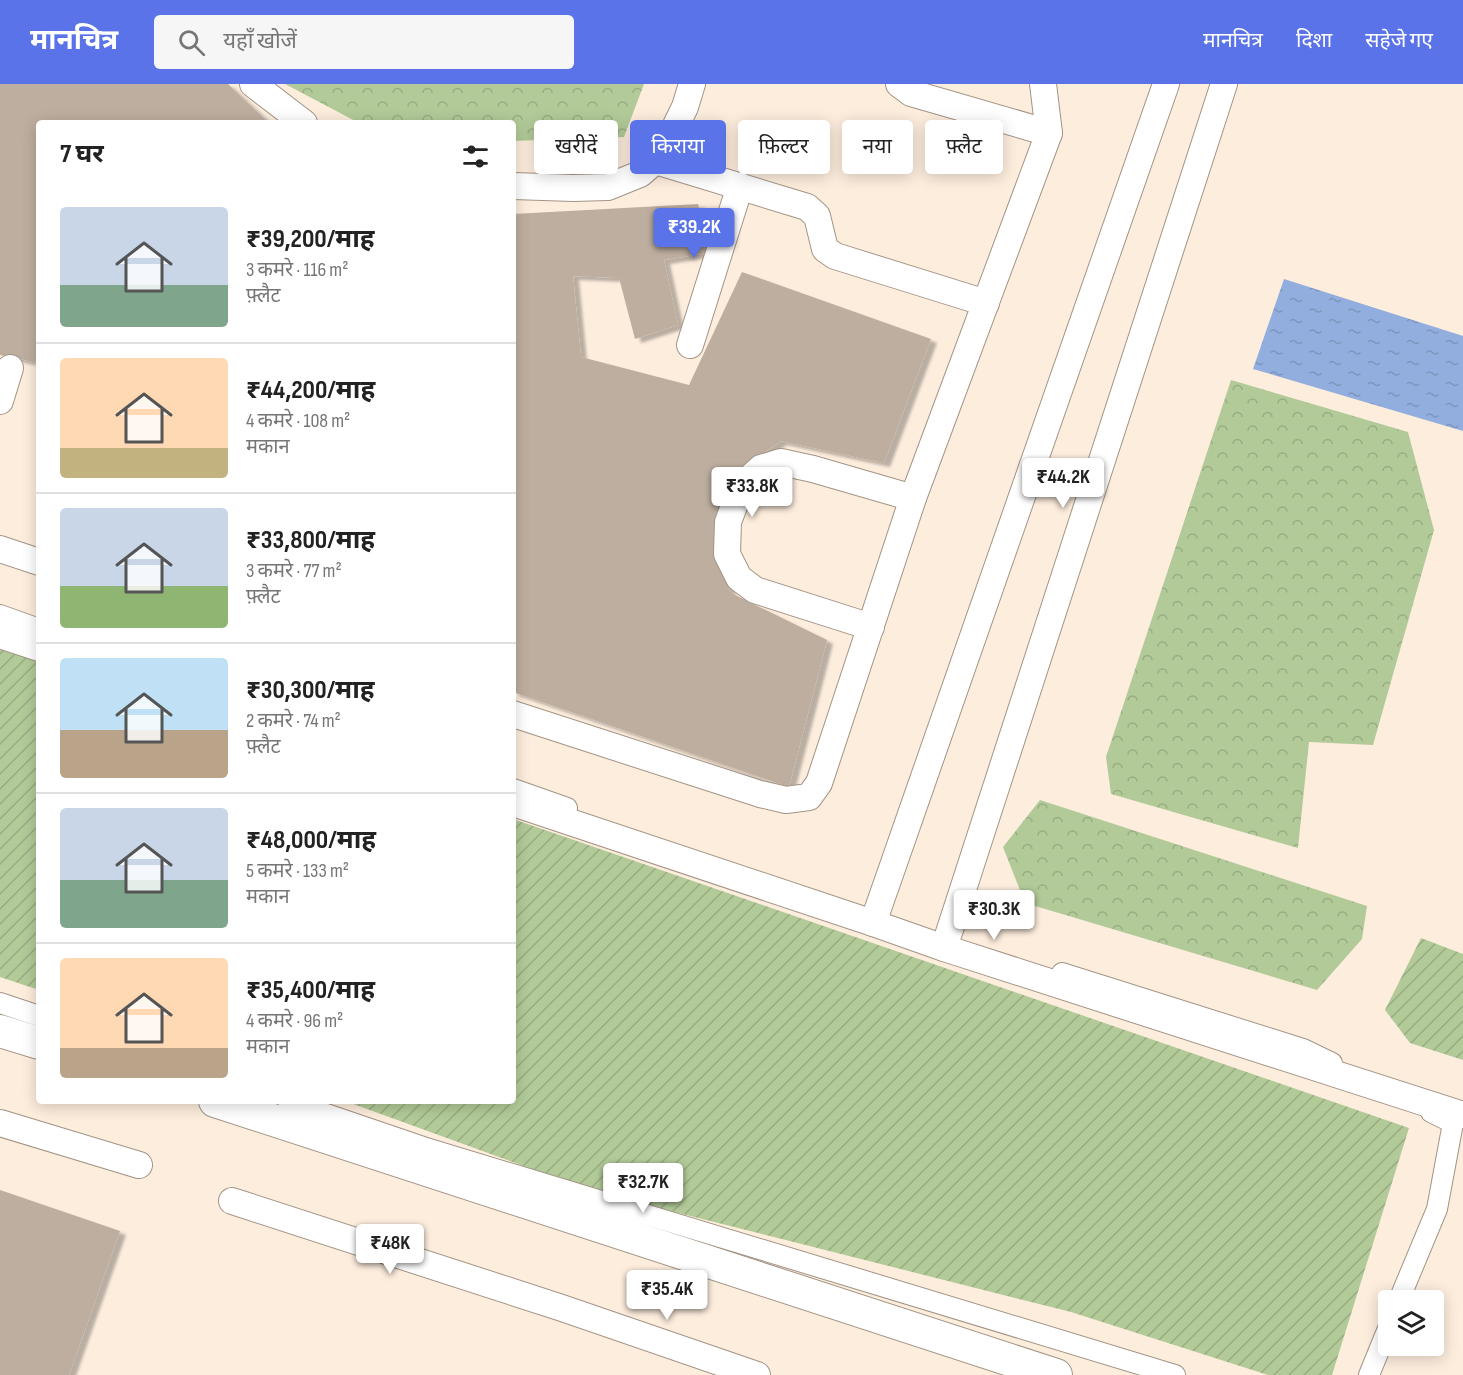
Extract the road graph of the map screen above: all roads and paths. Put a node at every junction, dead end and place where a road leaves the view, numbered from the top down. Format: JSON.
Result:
{"nodes":[{"id":1,"x":253,"y":84,"type":"edge"},
{"id":2,"x":693,"y":84,"type":"edge"},
{"id":3,"x":899,"y":84,"type":"edge"},
{"id":4,"x":1043,"y":84,"type":"edge"},
{"id":5,"x":1166,"y":84,"type":"edge"},
{"id":6,"x":1224,"y":84,"type":"edge"},
{"id":7,"x":300,"y":120,"type":"edge"},
{"id":8,"x":679,"y":120,"type":"edge"},
{"id":9,"x":1048,"y":133,"type":"junction"},
{"id":10,"x":640,"y":174,"type":"edge"},
{"id":11,"x":700,"y":174,"type":"edge"},
{"id":12,"x":516,"y":186,"type":"edge"},
{"id":13,"x":740,"y":186,"type":"junction"},
{"id":14,"x":986,"y":303,"type":"junction"},
{"id":15,"x":690,"y":345,"type":"dead end"},
{"id":16,"x":10,"y":368,"type":"dead end"},
{"id":17,"x":0,"y":401,"type":"edge"},
{"id":18,"x":913,"y":498,"type":"junction"},
{"id":19,"x":0,"y":549,"type":"edge"},
{"id":20,"x":36,"y":561,"type":"edge"},
{"id":21,"x":0,"y":615,"type":"edge"},
{"id":22,"x":871,"y":627,"type":"junction"},
{"id":23,"x":36,"y":628,"type":"edge"},
{"id":24,"x":0,"y":636,"type":"edge"},
{"id":25,"x":36,"y":647,"type":"edge"},
{"id":26,"x":516,"y":715,"type":"edge"},
{"id":27,"x":516,"y":790,"type":"edge"},
{"id":28,"x":516,"y":804,"type":"edge"},
{"id":29,"x":873,"y":923,"type":"junction"},
{"id":30,"x":944,"y":948,"type":"junction"},
{"id":31,"x":0,"y":1003,"type":"edge"},
{"id":32,"x":36,"y":1015,"type":"edge"},
{"id":33,"x":0,"y":1031,"type":"edge"},
{"id":34,"x":36,"y":1043,"type":"edge"},
{"id":35,"x":224,"y":1104,"type":"edge"},
{"id":36,"x":297,"y":1104,"type":"edge"},
{"id":37,"x":1463,"y":1114,"type":"edge"},
{"id":38,"x":0,"y":1123,"type":"edge"},
{"id":39,"x":139,"y":1165,"type":"dead end"},
{"id":40,"x":232,"y":1201,"type":"dead end"},
{"id":41,"x":1404,"y":1290,"type":"edge"},
{"id":42,"x":1378,"y":1353,"type":"edge"},
{"id":43,"x":757,"y":1375,"type":"edge"},
{"id":44,"x":1056,"y":1375,"type":"edge"},
{"id":45,"x":1174,"y":1375,"type":"edge"},
{"id":46,"x":1369,"y":1375,"type":"edge"}],
"edges":[{"from":1,"to":7,"type":"street"},
{"from":2,"to":8,"type":"street"},
{"from":3,"to":9,"type":"street"},
{"from":4,"to":9,"type":"street"},
{"from":5,"to":29,"type":"street"},
{"from":6,"to":30,"type":"street"},
{"from":9,"to":14,"type":"street"},
{"from":10,"to":12,"type":"street"},
{"from":11,"to":13,"type":"street"},
{"from":13,"to":14,"type":"street"},
{"from":13,"to":15,"type":"street"},
{"from":14,"to":18,"type":"street"},
{"from":16,"to":17,"type":"street"},
{"from":18,"to":22,"type":"street"},
{"from":18,"to":22,"type":"street"},
{"from":19,"to":20,"type":"street"},
{"from":21,"to":23,"type":"street"},
{"from":22,"to":26,"type":"street"},
{"from":24,"to":25,"type":"street"},
{"from":27,"to":41,"type":"street"},
{"from":28,"to":29,"type":"street"},
{"from":29,"to":30,"type":"street"},
{"from":30,"to":37,"type":"street"},
{"from":31,"to":32,"type":"street"},
{"from":33,"to":34,"type":"street"},
{"from":35,"to":44,"type":"street"},
{"from":36,"to":45,"type":"street"},
{"from":38,"to":39,"type":"street"},
{"from":40,"to":43,"type":"street"},
{"from":42,"to":46,"type":"street"}]}
